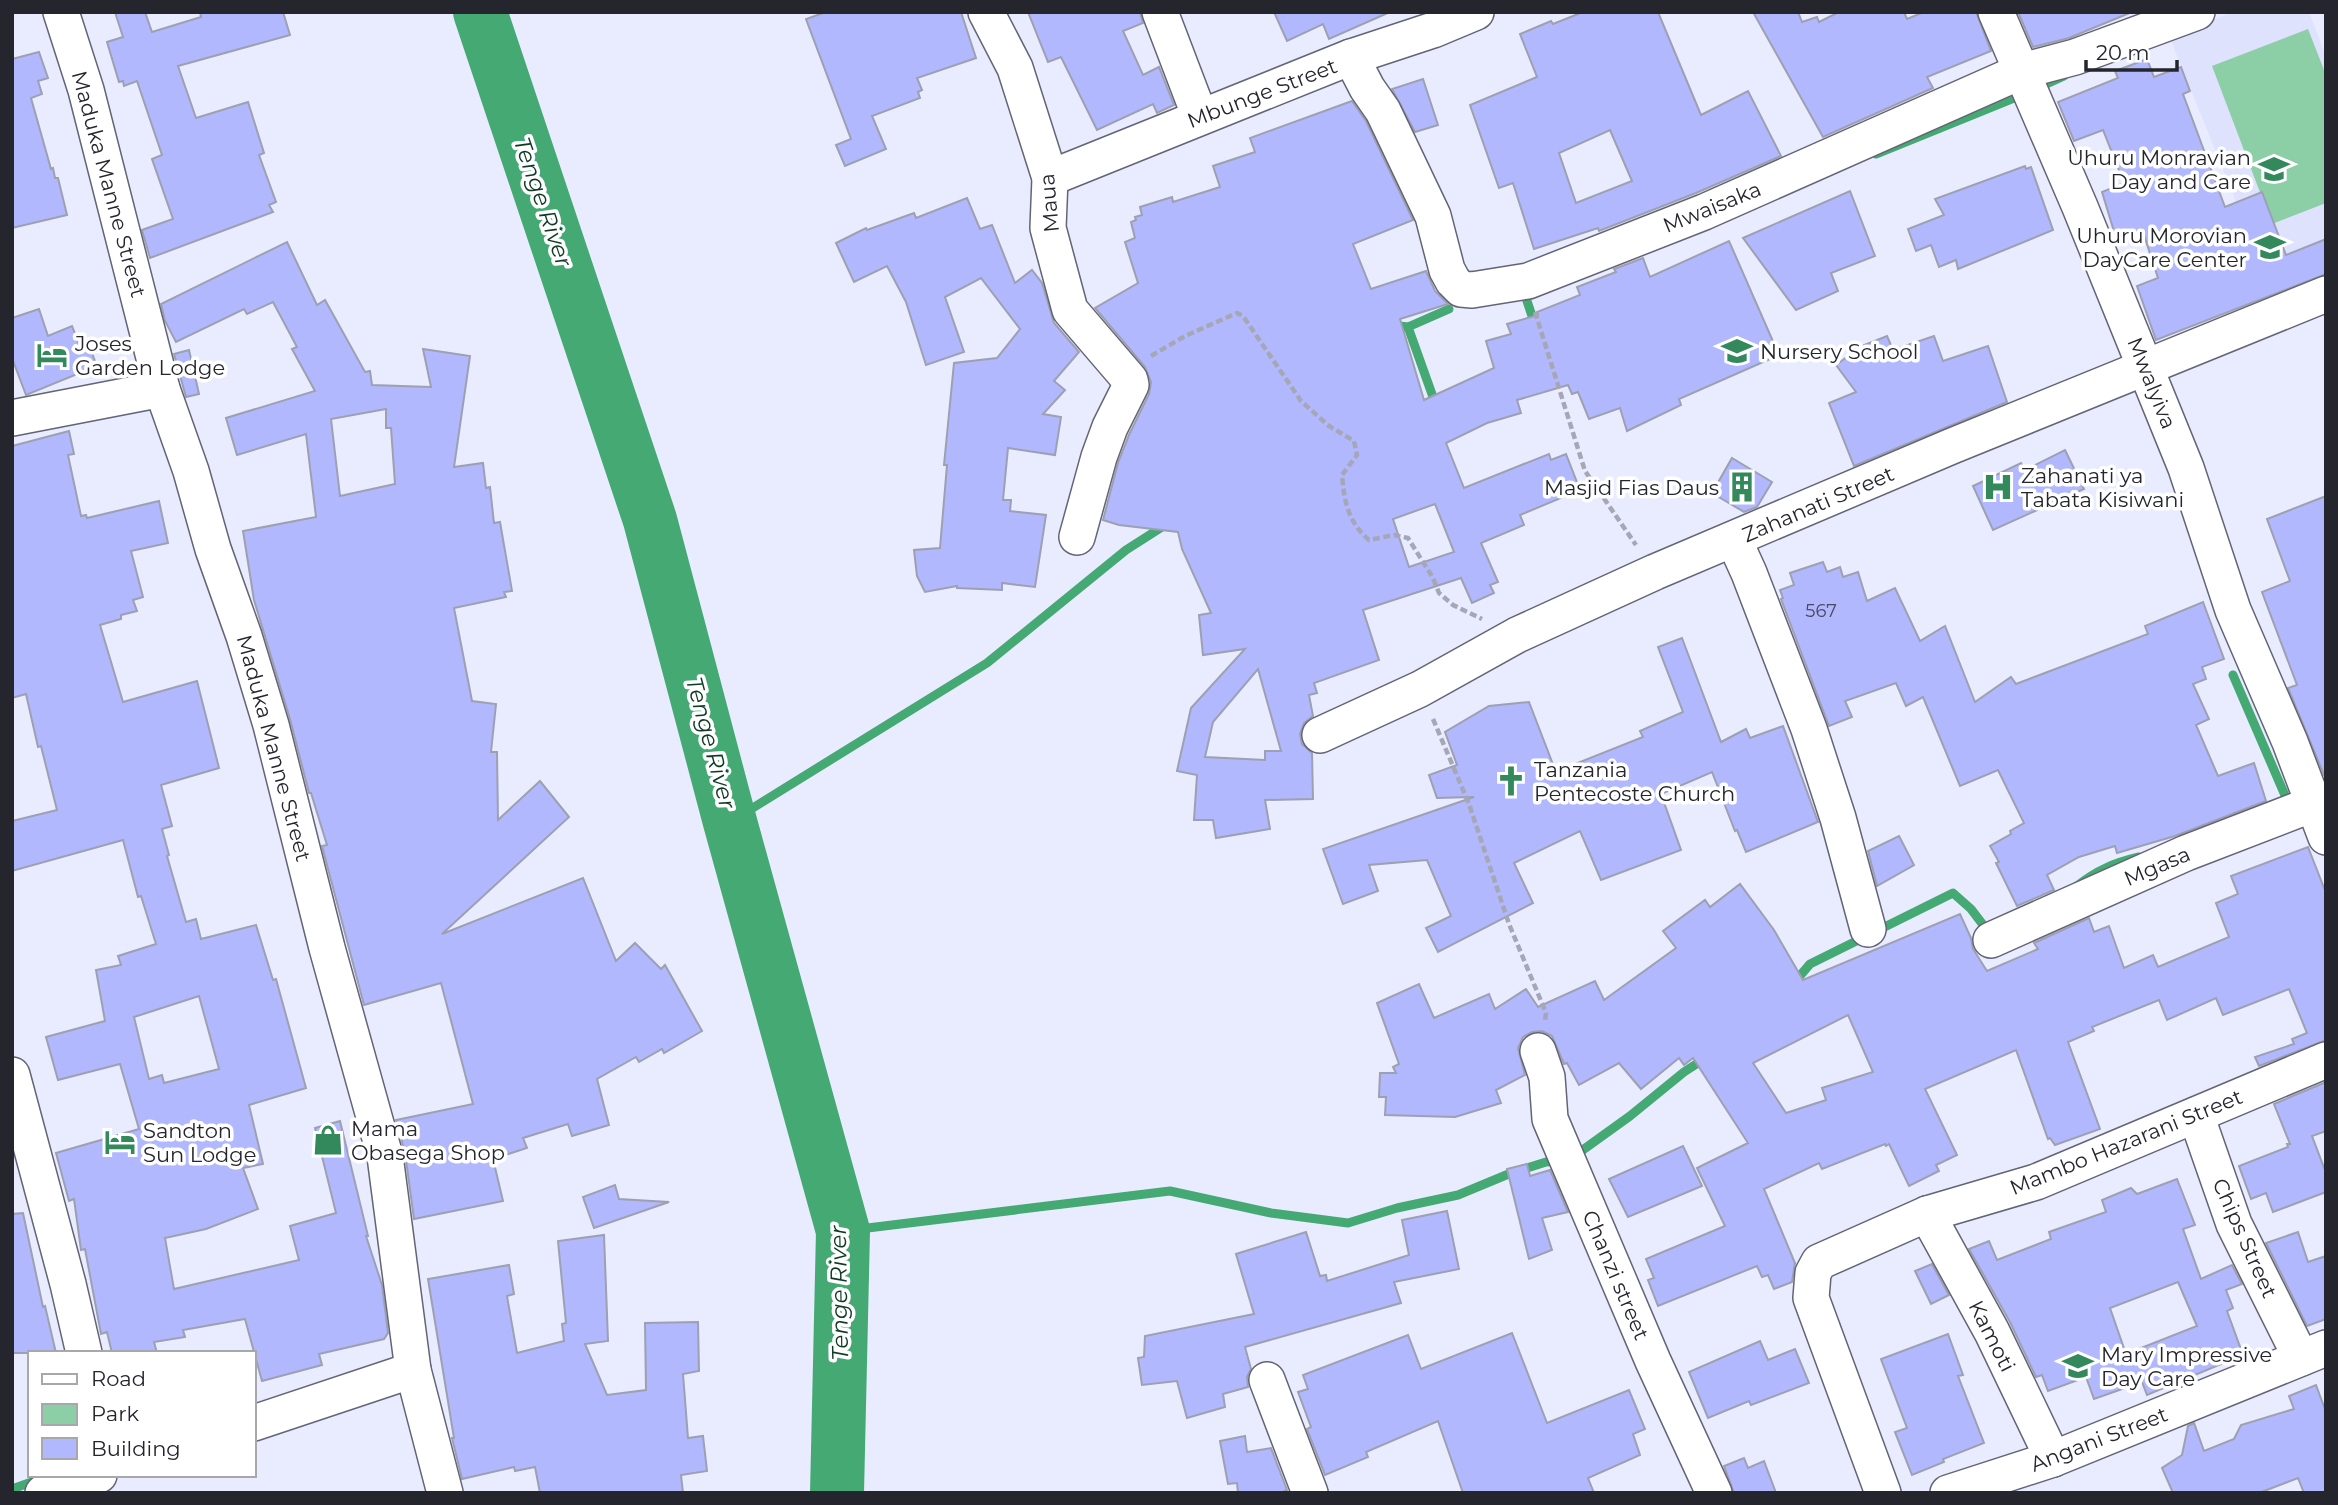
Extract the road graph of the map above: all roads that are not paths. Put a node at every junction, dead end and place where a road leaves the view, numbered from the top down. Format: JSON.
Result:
{"nodes":[{"id":1,"x":61,"y":12,"type":"edge"},
{"id":2,"x":986,"y":12,"type":"edge"},
{"id":3,"x":1160,"y":12,"type":"edge"},
{"id":4,"x":1476,"y":12,"type":"edge"},
{"id":5,"x":1996,"y":12,"type":"edge"},
{"id":6,"x":2197,"y":12,"type":"edge"},
{"id":7,"x":1432,"y":21,"type":"edge"},
{"id":8,"x":1352,"y":57,"type":"junction"},
{"id":9,"x":2022,"y":71,"type":"junction"},
{"id":10,"x":1200,"y":117,"type":"junction"},
{"id":11,"x":1050,"y":178,"type":"junction"},
{"id":12,"x":2326,"y":294,"type":"edge"},
{"id":13,"x":2146,"y":367,"type":"junction"},
{"id":14,"x":162,"y":389,"type":"junction"},
{"id":15,"x":12,"y":418,"type":"edge"},
{"id":16,"x":1077,"y":537,"type":"dead end"},
{"id":17,"x":1734,"y":540,"type":"junction"},
{"id":18,"x":1320,"y":735,"type":"dead end"},
{"id":19,"x":2319,"y":802,"type":"edge"},
{"id":20,"x":2326,"y":837,"type":"edge"},
{"id":21,"x":1868,"y":929,"type":"dead end"},
{"id":22,"x":1991,"y":940,"type":"dead end"},
{"id":23,"x":1538,"y":1051,"type":"road end"},
{"id":24,"x":2326,"y":1060,"type":"edge"},
{"id":25,"x":12,"y":1075,"type":"edge"},
{"id":26,"x":2196,"y":1115,"type":"junction"},
{"id":27,"x":1927,"y":1214,"type":"junction"},
{"id":28,"x":84,"y":1351,"type":"edge"},
{"id":29,"x":2313,"y":1353,"type":"edge"},
{"id":30,"x":413,"y":1370,"type":"junction"},
{"id":31,"x":1267,"y":1380,"type":"dead end"},
{"id":32,"x":256,"y":1422,"type":"edge"},
{"id":33,"x":2053,"y":1460,"type":"junction"},
{"id":34,"x":93,"y":1477,"type":"edge"},
{"id":35,"x":43,"y":1493,"type":"edge"},
{"id":36,"x":445,"y":1493,"type":"edge"},
{"id":37,"x":1310,"y":1493,"type":"edge"},
{"id":38,"x":1714,"y":1493,"type":"edge"},
{"id":39,"x":1883,"y":1493,"type":"edge"},
{"id":40,"x":1948,"y":1493,"type":"edge"}],
"edges":[{"from":1,"to":14,"type":"street","name":"Maduka Manne Street"},
{"from":2,"to":11,"type":"street","name":"Maua"},
{"from":3,"to":10,"type":"street"},
{"from":4,"to":7,"type":"street","name":"Mbunge Street"},
{"from":5,"to":9,"type":"street","name":"Mwalyiva"},
{"from":6,"to":9,"type":"street","name":"Mwaisaka"},
{"from":7,"to":8,"type":"street","name":"Mbunge Street"},
{"from":8,"to":9,"type":"street","name":"Mwaisaka"},
{"from":8,"to":10,"type":"street","name":"Mbunge Street"},
{"from":9,"to":13,"type":"street","name":"Mwalyiva"},
{"from":10,"to":11,"type":"street","name":"Mbunge Street"},
{"from":11,"to":16,"type":"street","name":"Maua"},
{"from":12,"to":13,"type":"street","name":"Zahanati Street"},
{"from":13,"to":17,"type":"street","name":"Zahanati Street"},
{"from":13,"to":19,"type":"street","name":"Mwalyiva"},
{"from":14,"to":15,"type":"street"},
{"from":14,"to":30,"type":"street","name":"Maduka Manne Street"},
{"from":17,"to":18,"type":"street","name":"Zahanati Street"},
{"from":17,"to":21,"type":"street"},
{"from":19,"to":20,"type":"street","name":"Mwalyiva"},
{"from":19,"to":22,"type":"street","name":"Mgasa"},
{"from":23,"to":38,"type":"street","name":"Chanzi street"},
{"from":24,"to":26,"type":"street","name":"Mambo Hazarani Street"},
{"from":25,"to":28,"type":"street"},
{"from":26,"to":27,"type":"street","name":"Mambo Hazarani Street"},
{"from":26,"to":29,"type":"street","name":"Chips Street"},
{"from":27,"to":33,"type":"street","name":"Kamoti"},
{"from":27,"to":39,"type":"street","name":"Mambo Hazarani Street"},
{"from":29,"to":33,"type":"street","name":"Angani Street"},
{"from":30,"to":32,"type":"street"},
{"from":30,"to":36,"type":"street","name":"Maduka Manne Street"},
{"from":31,"to":37,"type":"street"},
{"from":33,"to":40,"type":"street","name":"Angani Street"},
{"from":34,"to":35,"type":"street"}]}
